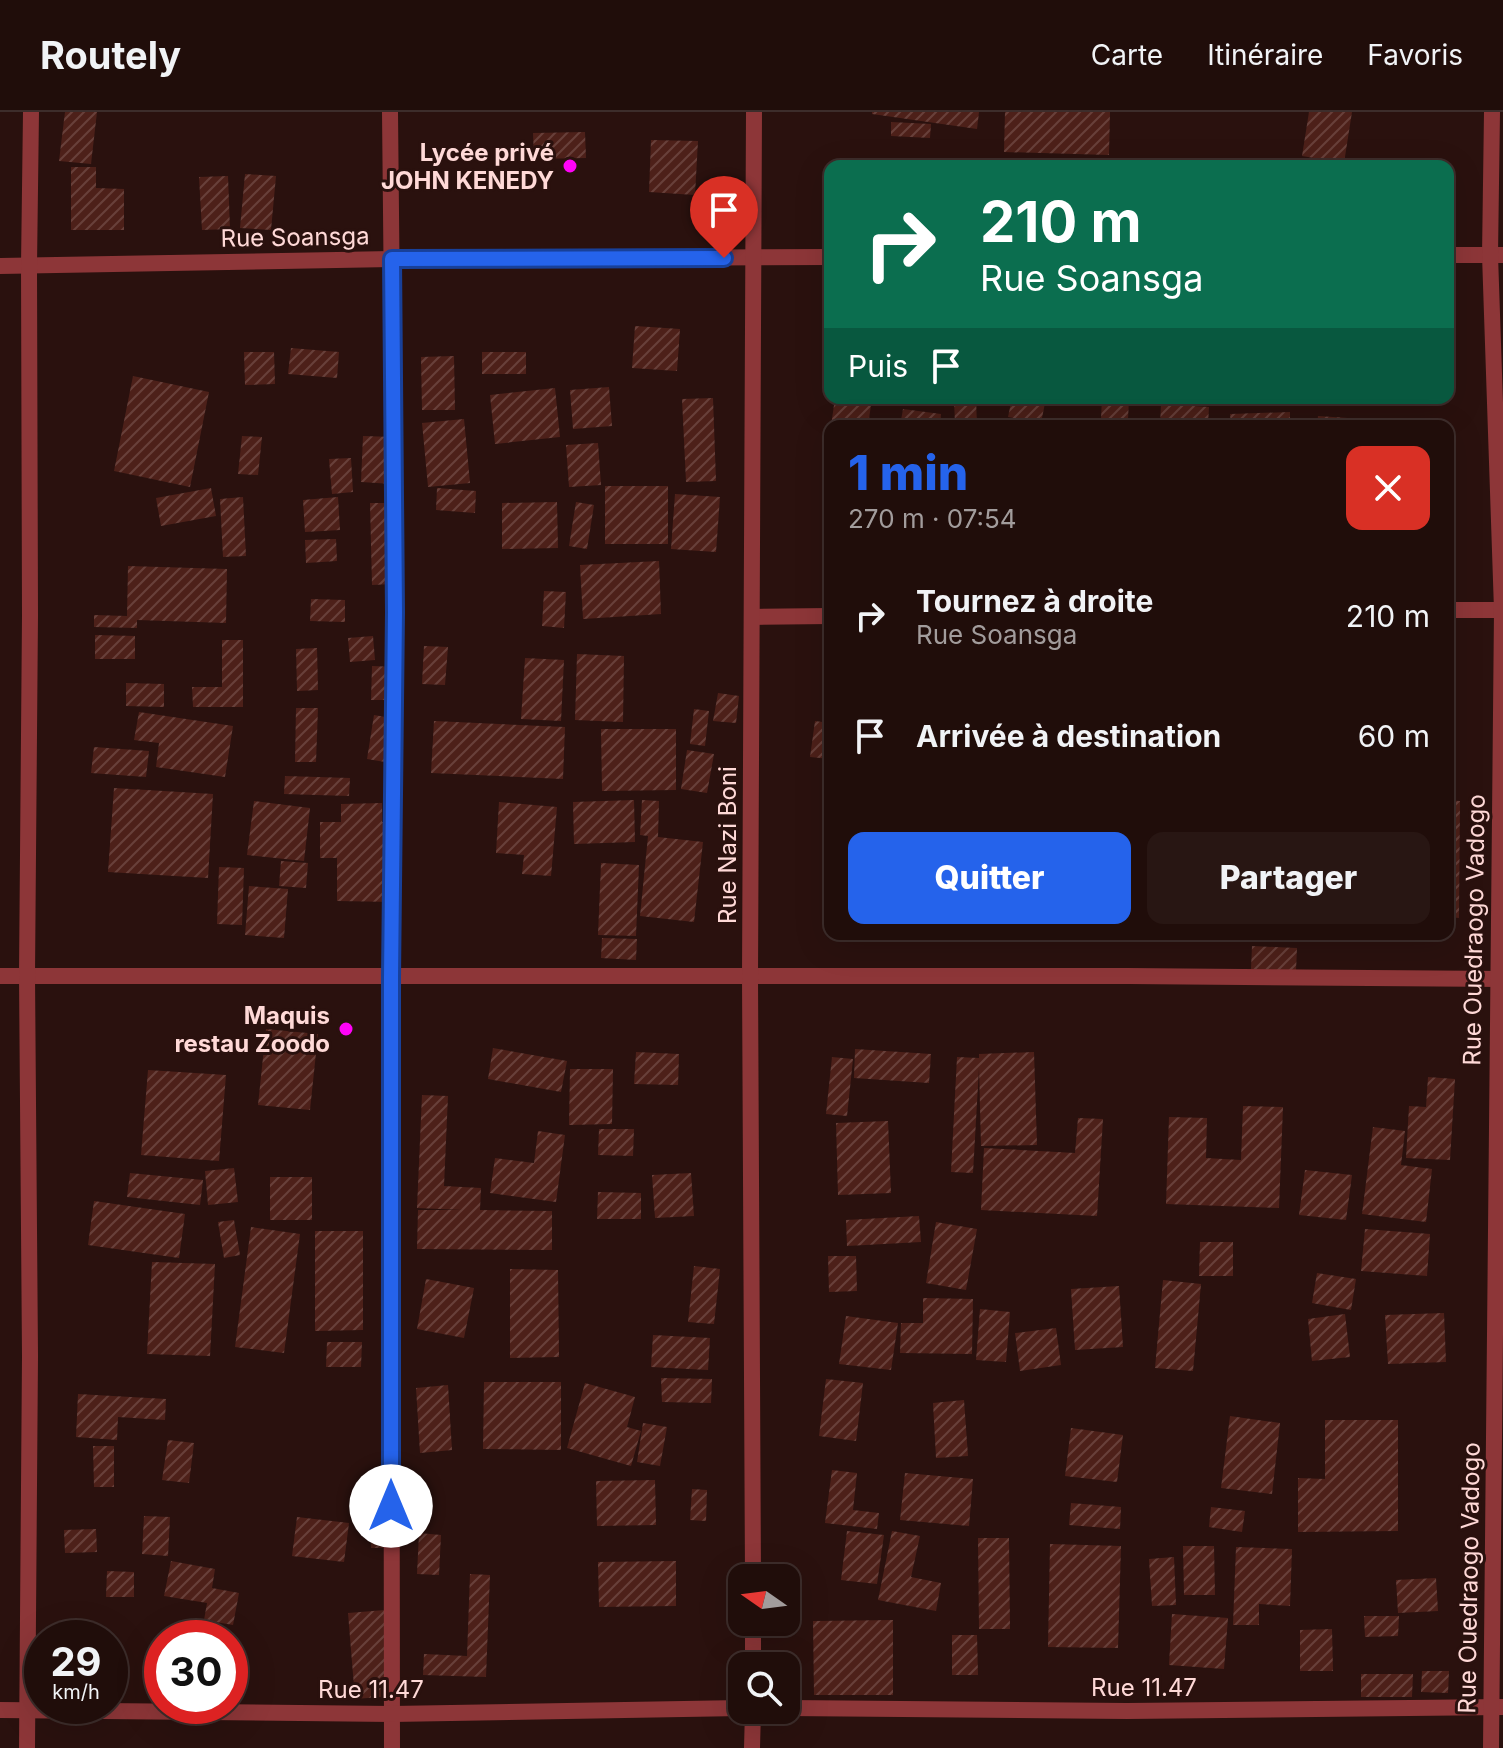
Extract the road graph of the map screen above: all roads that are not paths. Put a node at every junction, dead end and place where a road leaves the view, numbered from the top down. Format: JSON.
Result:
{"nodes":[{"id":1,"x":31,"y":112,"type":"edge"},
{"id":2,"x":390,"y":112,"type":"edge"},
{"id":3,"x":754,"y":112,"type":"edge"},
{"id":4,"x":1492,"y":112,"type":"edge"},
{"id":5,"x":1454,"y":255,"type":"edge"},
{"id":6,"x":1497,"y":255,"type":"edge"},
{"id":7,"x":754,"y":257,"type":"junction"},
{"id":8,"x":824,"y":257,"type":"edge"},
{"id":9,"x":392,"y":259,"type":"junction"},
{"id":10,"x":0,"y":266,"type":"edge"},
{"id":11,"x":29,"y":266,"type":"junction"},
{"id":12,"x":1454,"y":610,"type":"edge"},
{"id":13,"x":1502,"y":610,"type":"edge"},
{"id":14,"x":824,"y":616,"type":"edge"},
{"id":15,"x":752,"y":617,"type":"junction"},
{"id":16,"x":27,"y":975,"type":"junction"},
{"id":17,"x":0,"y":976,"type":"edge"},
{"id":18,"x":391,"y":977,"type":"junction"},
{"id":19,"x":750,"y":977,"type":"junction"},
{"id":20,"x":1500,"y":979,"type":"edge"},
{"id":21,"x":753,"y":1564,"type":"edge"},
{"id":22,"x":28,"y":1620,"type":"edge"},
{"id":23,"x":1497,"y":1706,"type":"edge"},
{"id":24,"x":728,"y":1708,"type":"edge"},
{"id":25,"x":800,"y":1708,"type":"edge"},
{"id":26,"x":0,"y":1710,"type":"edge"},
{"id":27,"x":24,"y":1712,"type":"edge"},
{"id":28,"x":128,"y":1713,"type":"edge"},
{"id":29,"x":392,"y":1714,"type":"junction"},
{"id":30,"x":27,"y":1724,"type":"edge"},
{"id":31,"x":753,"y":1724,"type":"edge"},
{"id":32,"x":27,"y":1748,"type":"edge"},
{"id":33,"x":392,"y":1748,"type":"edge"},
{"id":34,"x":752,"y":1748,"type":"edge"},
{"id":35,"x":1491,"y":1748,"type":"edge"}],
"edges":[{"from":1,"to":11,"type":"street"},
{"from":2,"to":9,"type":"street"},
{"from":3,"to":7,"type":"street","name":"Rue Nazi Boni"},
{"from":4,"to":6,"type":"street","name":"Rue Ouedraogo Vadogo"},
{"from":5,"to":6,"type":"street"},
{"from":6,"to":13,"type":"street","name":"Rue Ouedraogo Vadogo"},
{"from":7,"to":8,"type":"street","name":"Rue Soansga"},
{"from":7,"to":9,"type":"street","name":"Rue Soansga"},
{"from":7,"to":15,"type":"street","name":"Rue Nazi Boni"},
{"from":9,"to":11,"type":"street","name":"Rue Soansga"},
{"from":9,"to":18,"type":"street"},
{"from":10,"to":11,"type":"street","name":"Rue Soansga"},
{"from":11,"to":16,"type":"street"},
{"from":12,"to":13,"type":"street"},
{"from":13,"to":20,"type":"street","name":"Rue Ouedraogo Vadogo"},
{"from":14,"to":15,"type":"street"},
{"from":15,"to":19,"type":"street","name":"Rue Nazi Boni"},
{"from":16,"to":17,"type":"street"},
{"from":16,"to":18,"type":"street"},
{"from":16,"to":22,"type":"street"},
{"from":18,"to":19,"type":"street"},
{"from":18,"to":29,"type":"street"},
{"from":19,"to":20,"type":"street"},
{"from":19,"to":21,"type":"street","name":"Rue Nazi Boni"},
{"from":20,"to":23,"type":"street","name":"Rue Ouedraogo Vadogo"},
{"from":23,"to":25,"type":"street","name":"Rue 11.47"},
{"from":23,"to":35,"type":"street","name":"Rue Ouedraogo Vadogo"},
{"from":24,"to":29,"type":"street","name":"Rue 11.47"},
{"from":26,"to":27,"type":"street","name":"Rue 11.47"},
{"from":28,"to":29,"type":"street","name":"Rue 11.47"},
{"from":29,"to":33,"type":"street"},
{"from":30,"to":32,"type":"street"},
{"from":31,"to":34,"type":"street"}]}
